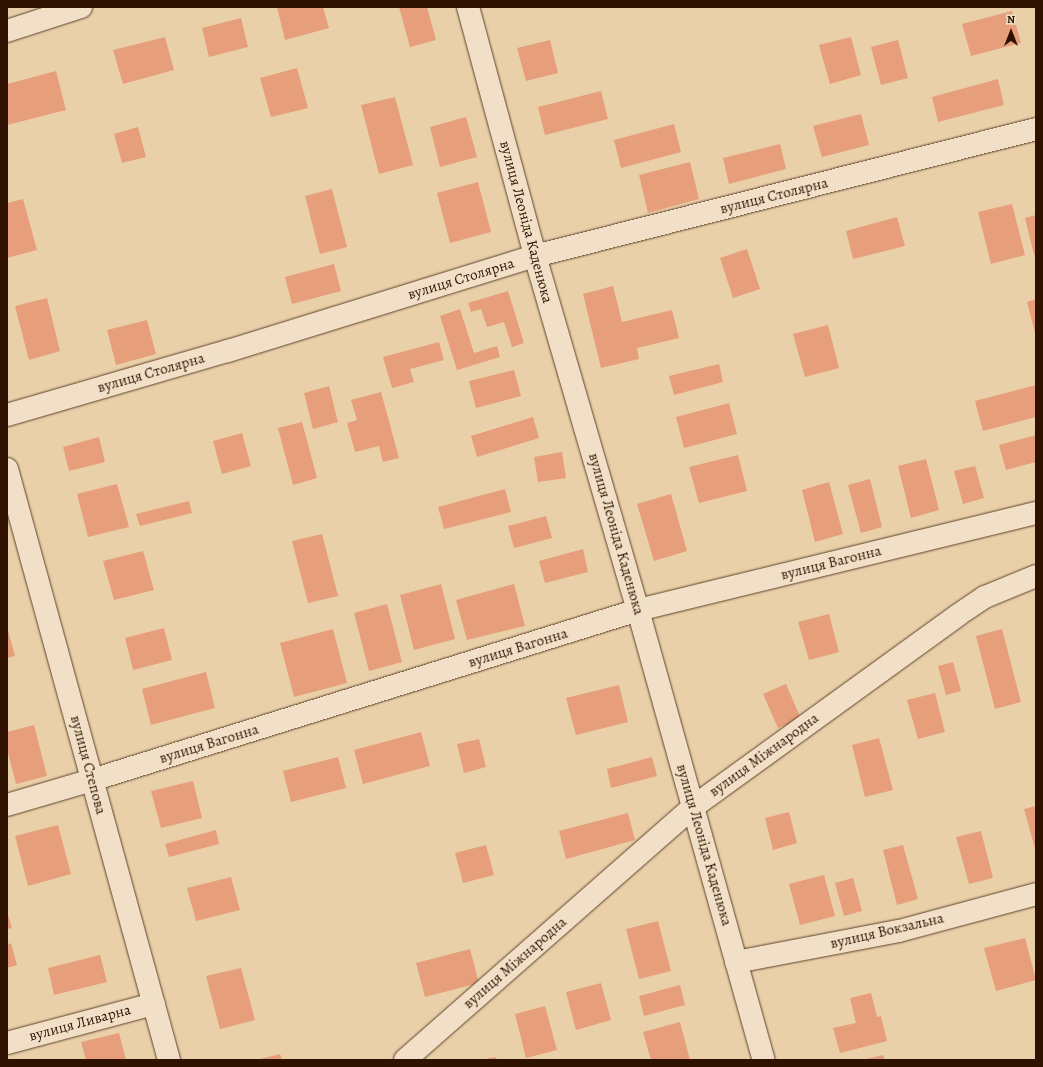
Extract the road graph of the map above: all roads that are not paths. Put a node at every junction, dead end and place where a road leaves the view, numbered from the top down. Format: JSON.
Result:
{"nodes":[{"id":1,"x":81,"y":7,"type":"edge"},
{"id":2,"x":468,"y":7,"type":"edge"},
{"id":3,"x":7,"y":31,"type":"edge"},
{"id":4,"x":1036,"y":129,"type":"edge"},
{"id":5,"x":535,"y":256,"type":"junction"},
{"id":6,"x":7,"y":415,"type":"edge"},
{"id":7,"x":7,"y":469,"type":"edge"},
{"id":8,"x":1036,"y":513,"type":"edge"},
{"id":9,"x":1036,"y":576,"type":"edge"},
{"id":10,"x":638,"y":610,"type":"junction"},
{"id":11,"x":92,"y":780,"type":"junction"},
{"id":12,"x":7,"y":805,"type":"edge"},
{"id":13,"x":693,"y":807,"type":"junction"},
{"id":14,"x":1036,"y":894,"type":"edge"},
{"id":15,"x":736,"y":962,"type":"junction"},
{"id":16,"x":154,"y":1004,"type":"junction"},
{"id":17,"x":7,"y":1043,"type":"edge"},
{"id":18,"x":169,"y":1060,"type":"edge"},
{"id":19,"x":405,"y":1060,"type":"edge"},
{"id":20,"x":764,"y":1060,"type":"edge"}],
"edges":[{"from":1,"to":3,"type":"street"},
{"from":2,"to":5,"type":"street","name":"вулиця Леоніда Каденюка"},
{"from":4,"to":5,"type":"street","name":"вулиця Столярна"},
{"from":5,"to":6,"type":"street","name":"вулиця Столярна"},
{"from":5,"to":10,"type":"street","name":"вулиця Леоніда Каденюка"},
{"from":7,"to":11,"type":"street","name":"вулиця Степова"},
{"from":8,"to":10,"type":"street","name":"вулиця Вагонна"},
{"from":9,"to":13,"type":"street","name":"вулиця Міжнародна"},
{"from":10,"to":11,"type":"street","name":"вулиця Вагонна"},
{"from":10,"to":13,"type":"street","name":"вулиця Леоніда Каденюка"},
{"from":11,"to":12,"type":"street","name":"вулиця Вагонна"},
{"from":11,"to":16,"type":"street","name":"вулиця Степова"},
{"from":13,"to":15,"type":"street","name":"вулиця Леоніда Каденюка"},
{"from":13,"to":19,"type":"street","name":"вулиця Міжнародна"},
{"from":14,"to":15,"type":"street","name":"вулиця Вокзальна"},
{"from":15,"to":20,"type":"street","name":"вулиця Леоніда Каденюка"},
{"from":16,"to":17,"type":"street","name":"вулиця Ливарна"},
{"from":16,"to":18,"type":"street","name":"вулиця Степова"}]}
